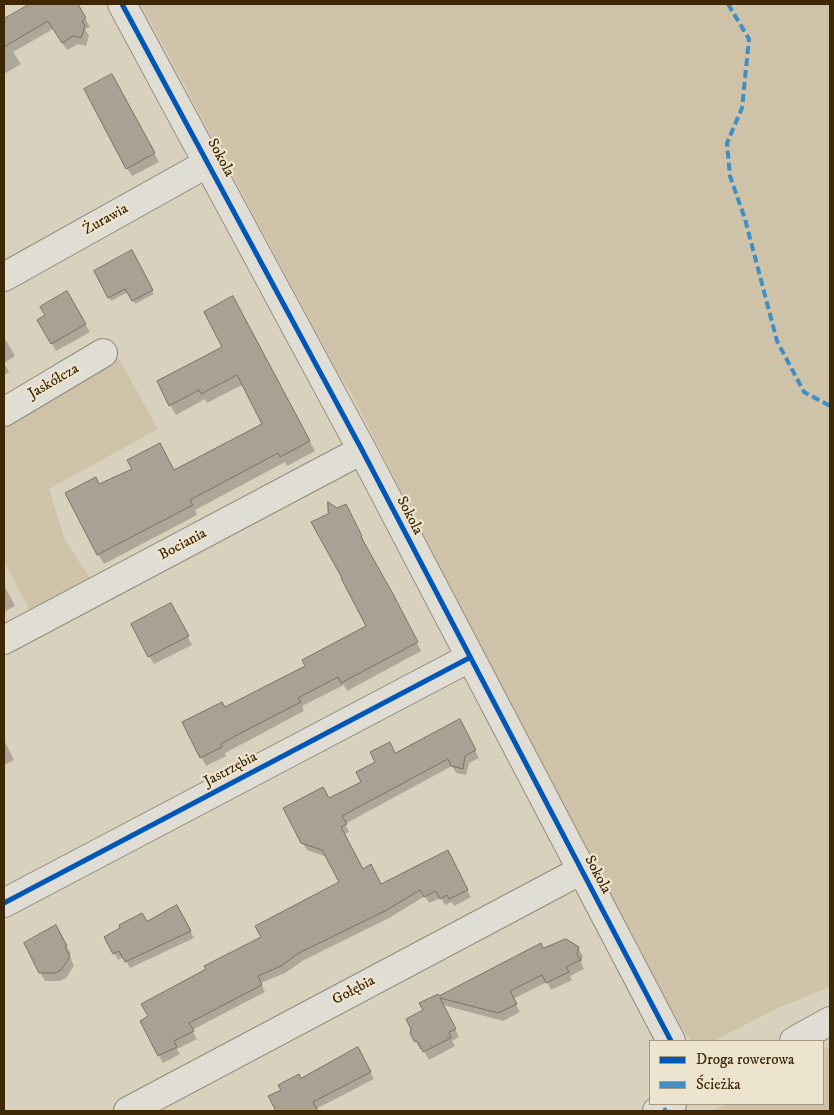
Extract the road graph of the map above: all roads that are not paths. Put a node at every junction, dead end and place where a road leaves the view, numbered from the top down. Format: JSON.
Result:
{"nodes":[{"id":1,"x":122,"y":4,"type":"edge"},
{"id":2,"x":208,"y":163,"type":"junction"},
{"id":3,"x":4,"y":277,"type":"edge"},
{"id":4,"x":104,"y":353,"type":"dead end"},
{"id":5,"x":4,"y":412,"type":"edge"},
{"id":6,"x":362,"y":450,"type":"junction"},
{"id":7,"x":4,"y":640,"type":"edge"},
{"id":8,"x":469,"y":658,"type":"junction"},
{"id":9,"x":580,"y":870,"type":"junction"},
{"id":10,"x":4,"y":903,"type":"edge"},
{"id":11,"x":830,"y":1021,"type":"edge"},
{"id":12,"x":669,"y":1040,"type":"edge"},
{"id":13,"x":796,"y":1040,"type":"edge"},
{"id":14,"x":670,"y":1105,"type":"edge"},
{"id":15,"x":128,"y":1111,"type":"edge"},
{"id":16,"x":657,"y":1111,"type":"edge"}],
"edges":[{"from":1,"to":2,"type":"street","name":"Sokola"},
{"from":2,"to":3,"type":"street","name":"Żurawia"},
{"from":2,"to":6,"type":"street","name":"Sokola"},
{"from":4,"to":5,"type":"street","name":"Jaskółcza"},
{"from":6,"to":7,"type":"street","name":"Bociania"},
{"from":6,"to":8,"type":"street","name":"Sokola"},
{"from":8,"to":9,"type":"street","name":"Sokola"},
{"from":8,"to":10,"type":"street","name":"Jastrzębia"},
{"from":9,"to":12,"type":"street","name":"Sokola"},
{"from":9,"to":15,"type":"street","name":"Gołębia"},
{"from":11,"to":13,"type":"street"},
{"from":14,"to":16,"type":"street"}]}
